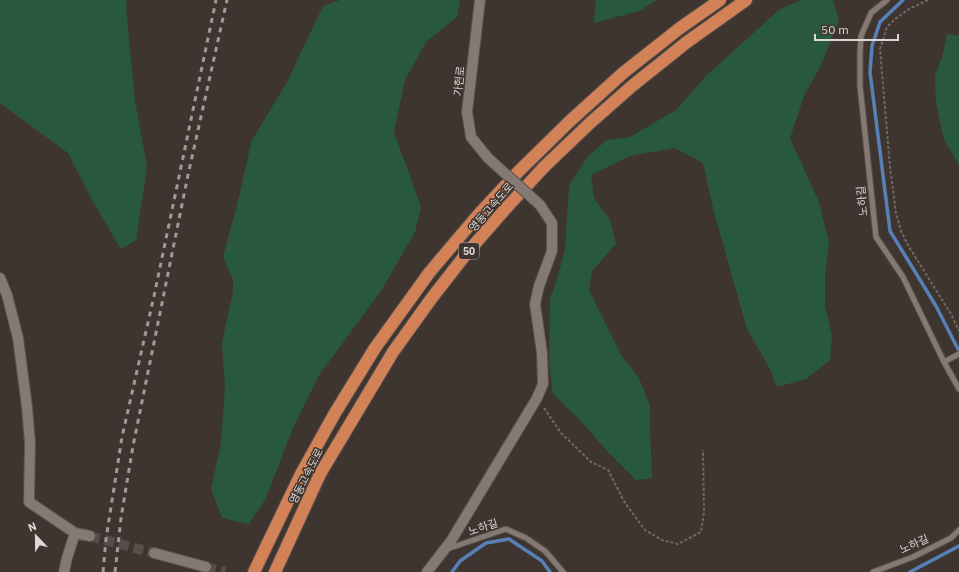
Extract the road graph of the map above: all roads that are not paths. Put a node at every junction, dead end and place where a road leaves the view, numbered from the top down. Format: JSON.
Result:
{"nodes":[{"id":1,"x":480,"y":0,"type":"edge"},
{"id":2,"x":720,"y":0,"type":"edge"},
{"id":3,"x":746,"y":0,"type":"edge"},
{"id":4,"x":887,"y":0,"type":"edge"},
{"id":5,"x":0,"y":278,"type":"edge"},
{"id":6,"x":956,"y":356,"type":"edge"},
{"id":7,"x":944,"y":362,"type":"junction"},
{"id":8,"x":959,"y":389,"type":"edge"},
{"id":9,"x":959,"y":530,"type":"edge"},
{"id":10,"x":75,"y":533,"type":"junction"},
{"id":11,"x":90,"y":536,"type":"tunnel mouth"},
{"id":12,"x":444,"y":551,"type":"junction"},
{"id":13,"x":154,"y":553,"type":"tunnel mouth"},
{"id":14,"x":206,"y":567,"type":"tunnel mouth"},
{"id":15,"x":64,"y":572,"type":"edge"},
{"id":16,"x":254,"y":572,"type":"edge"},
{"id":17,"x":275,"y":572,"type":"edge"},
{"id":18,"x":427,"y":572,"type":"edge"},
{"id":19,"x":563,"y":572,"type":"edge"},
{"id":20,"x":873,"y":572,"type":"edge"}],
"edges":[{"from":1,"to":12,"type":"street","name":"가현로","bridge":true},
{"from":2,"to":16,"type":"highway","name":"영동고속도로","number":"50"},
{"from":3,"to":17,"type":"highway","name":"영동고속도로","number":"50"},
{"from":4,"to":7,"type":"lane","name":"노하길"},
{"from":5,"to":10,"type":"street"},
{"from":6,"to":7,"type":"lane"},
{"from":7,"to":8,"type":"lane","name":"노하길"},
{"from":9,"to":20,"type":"lane","name":"노하길"},
{"from":10,"to":11,"type":"street"},
{"from":10,"to":15,"type":"street"},
{"from":12,"to":18,"type":"street","name":"가현로"},
{"from":12,"to":19,"type":"lane","name":"노하길"},
{"from":13,"to":14,"type":"street"}]}
